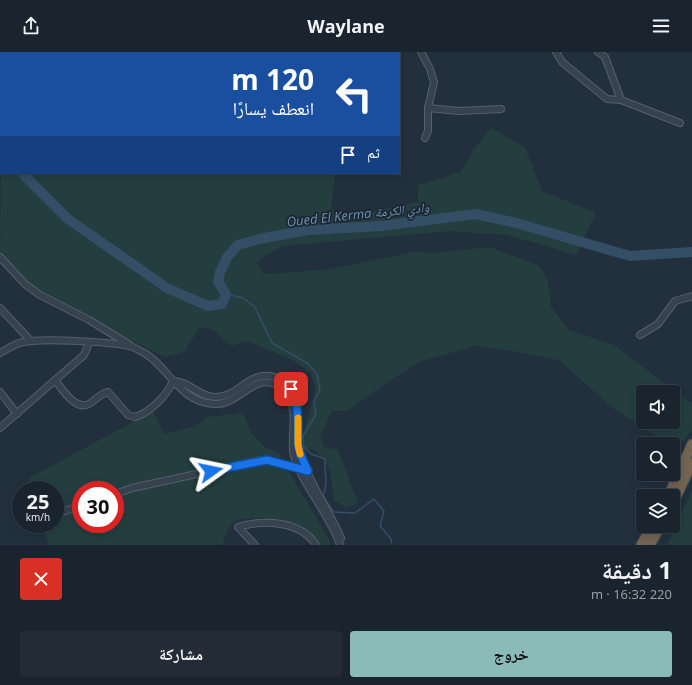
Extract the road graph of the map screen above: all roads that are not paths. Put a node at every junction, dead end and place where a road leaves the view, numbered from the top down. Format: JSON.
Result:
{"nodes":[{"id":1,"x":421,"y":52,"type":"edge"},
{"id":2,"x":556,"y":52,"type":"edge"},
{"id":3,"x":598,"y":52,"type":"edge"},
{"id":4,"x":621,"y":100,"type":"junction"},
{"id":5,"x":428,"y":108,"type":"junction"},
{"id":6,"x":501,"y":109,"type":"dead end"},
{"id":7,"x":680,"y":123,"type":"dead end"},
{"id":8,"x":425,"y":138,"type":"dead end"},
{"id":9,"x":0,"y":257,"type":"edge"},
{"id":10,"x":692,"y":296,"type":"edge"},
{"id":11,"x":0,"y":308,"type":"edge"},
{"id":12,"x":640,"y":335,"type":"dead end"},
{"id":13,"x":31,"y":341,"type":"junction"},
{"id":14,"x":89,"y":343,"type":"junction"},
{"id":15,"x":132,"y":347,"type":"junction"},
{"id":16,"x":0,"y":353,"type":"edge"},
{"id":17,"x":55,"y":380,"type":"junction"},
{"id":18,"x":173,"y":381,"type":"junction"},
{"id":19,"x":0,"y":392,"type":"edge"},
{"id":20,"x":17,"y":414,"type":"junction"},
{"id":21,"x":0,"y":428,"type":"edge"},
{"id":22,"x":692,"y":444,"type":"edge"},
{"id":23,"x":692,"y":463,"type":"edge"},
{"id":24,"x":300,"y":469,"type":"junction"},
{"id":25,"x":308,"y":471,"type":"junction"},
{"id":26,"x":671,"y":489,"type":"edge"},
{"id":27,"x":680,"y":489,"type":"edge"},
{"id":28,"x":124,"y":491,"type":"edge"},
{"id":29,"x":648,"y":533,"type":"edge"},
{"id":30,"x":657,"y":533,"type":"edge"},
{"id":31,"x":248,"y":542,"type":"edge"},
{"id":32,"x":255,"y":545,"type":"edge"},
{"id":33,"x":316,"y":545,"type":"edge"},
{"id":34,"x":340,"y":545,"type":"edge"},
{"id":35,"x":344,"y":545,"type":"edge"},
{"id":36,"x":641,"y":545,"type":"edge"},
{"id":37,"x":650,"y":545,"type":"edge"}],
"edges":[{"from":1,"to":5,"type":"street"},
{"from":2,"to":4,"type":"street"},
{"from":3,"to":4,"type":"street"},
{"from":4,"to":7,"type":"street"},
{"from":5,"to":6,"type":"street"},
{"from":5,"to":8,"type":"street"},
{"from":9,"to":15,"type":"street"},
{"from":10,"to":12,"type":"street"},
{"from":11,"to":13,"type":"street"},
{"from":13,"to":14,"type":"street"},
{"from":13,"to":16,"type":"street"},
{"from":14,"to":15,"type":"street"},
{"from":14,"to":17,"type":"street"},
{"from":15,"to":18,"type":"street"},
{"from":17,"to":18,"type":"street"},
{"from":17,"to":20,"type":"street"},
{"from":18,"to":24,"type":"street"},
{"from":18,"to":25,"type":"street"},
{"from":19,"to":20,"type":"street"},
{"from":20,"to":21,"type":"street"},
{"from":22,"to":26,"type":"highway"},
{"from":23,"to":27,"type":"highway"},
{"from":24,"to":25,"type":"street"},
{"from":24,"to":28,"type":"street"},
{"from":24,"to":34,"type":"street"},
{"from":25,"to":35,"type":"street"},
{"from":29,"to":36,"type":"highway"},
{"from":30,"to":37,"type":"highway"},
{"from":31,"to":32,"type":"street"},
{"from":31,"to":33,"type":"street"}]}
